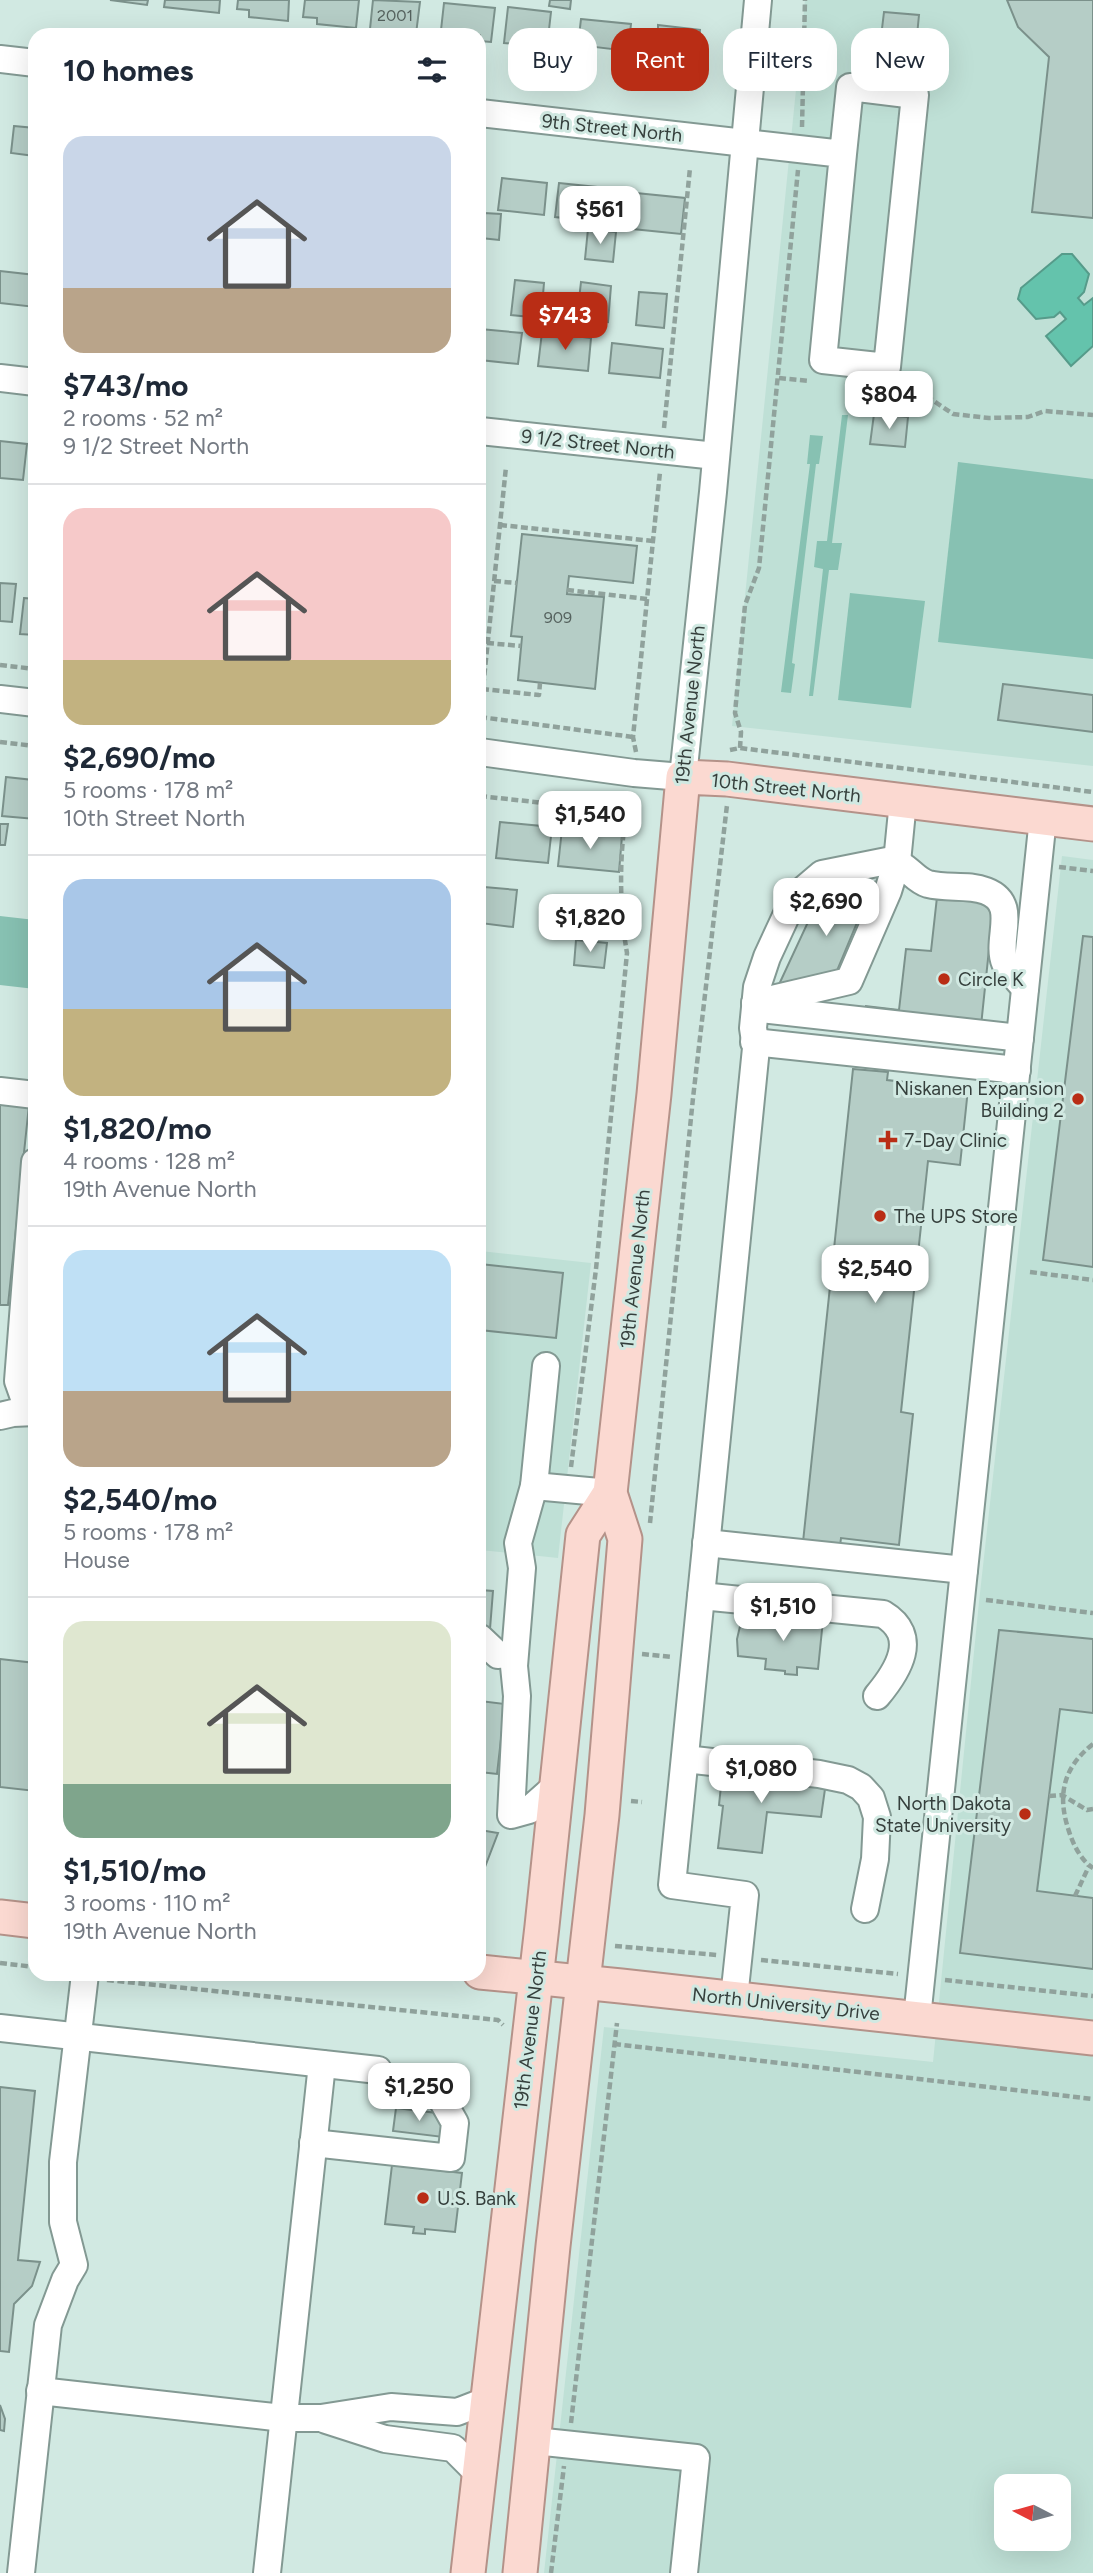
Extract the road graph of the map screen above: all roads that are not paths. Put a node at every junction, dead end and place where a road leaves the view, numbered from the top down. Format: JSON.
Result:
{"nodes":[{"id":1,"x":758,"y":0,"type":"edge"},
{"id":2,"x":0,"y":59,"type":"edge"},
{"id":3,"x":28,"y":62,"type":"edge"},
{"id":4,"x":486,"y":114,"type":"edge"},
{"id":5,"x":745,"y":143,"type":"junction"},
{"id":6,"x":843,"y":154,"type":"junction"},
{"id":7,"x":0,"y":378,"type":"edge"},
{"id":8,"x":28,"y":381,"type":"edge"},
{"id":9,"x":486,"y":432,"type":"edge"},
{"id":10,"x":716,"y":456,"type":"junction"},
{"id":11,"x":0,"y":699,"type":"edge"},
{"id":12,"x":28,"y":702,"type":"edge"},
{"id":13,"x":486,"y":753,"type":"edge"},
{"id":14,"x":683,"y":777,"type":"junction"},
{"id":15,"x":903,"y":801,"type":"junction"},
{"id":16,"x":1043,"y":818,"type":"junction"},
{"id":17,"x":1093,"y":824,"type":"edge"},
{"id":18,"x":897,"y":862,"type":"junction"},
{"id":19,"x":1026,"y":988,"type":"junction"},
{"id":20,"x":755,"y":1006,"type":"junction"},
{"id":21,"x":1020,"y":1038,"type":"junction"},
{"id":22,"x":754,"y":1042,"type":"junction"},
{"id":23,"x":1017,"y":1070,"type":"junction"},
{"id":24,"x":0,"y":1091,"type":"edge"},
{"id":25,"x":28,"y":1095,"type":"edge"},
{"id":26,"x":28,"y":1252,"type":"edge"},
{"id":27,"x":546,"y":1366,"type":"dead end"},
{"id":28,"x":28,"y":1403,"type":"edge"},
{"id":29,"x":28,"y":1412,"type":"edge"},
{"id":30,"x":0,"y":1416,"type":"edge"},
{"id":31,"x":534,"y":1486,"type":"junction"},
{"id":32,"x":610,"y":1493,"type":"junction"},
{"id":33,"x":706,"y":1543,"type":"junction"},
{"id":34,"x":964,"y":1570,"type":"junction"},
{"id":35,"x":701,"y":1596,"type":"junction"},
{"id":36,"x":877,"y":1696,"type":"dead end"},
{"id":37,"x":685,"y":1759,"type":"junction"},
{"id":38,"x":556,"y":1786,"type":"junction"},
{"id":39,"x":865,"y":1909,"type":"dead end"},
{"id":40,"x":0,"y":1917,"type":"edge"},
{"id":41,"x":28,"y":1920,"type":"edge"},
{"id":42,"x":486,"y":1973,"type":"edge"},
{"id":43,"x":536,"y":1978,"type":"junction"},
{"id":44,"x":84,"y":1981,"type":"edge"},
{"id":45,"x":584,"y":1983,"type":"junction"},
{"id":46,"x":734,"y":1998,"type":"junction"},
{"id":47,"x":917,"y":2018,"type":"junction"},
{"id":48,"x":0,"y":2028,"type":"edge"},
{"id":49,"x":78,"y":2036,"type":"junction"},
{"id":50,"x":1093,"y":2038,"type":"edge"},
{"id":51,"x":322,"y":2064,"type":"junction"},
{"id":52,"x":313,"y":2143,"type":"junction"},
{"id":53,"x":40,"y":2391,"type":"junction"},
{"id":54,"x":488,"y":2400,"type":"junction"},
{"id":55,"x":283,"y":2418,"type":"junction"},
{"id":56,"x":321,"y":2418,"type":"junction"},
{"id":57,"x":551,"y":2442,"type":"junction"},
{"id":58,"x":480,"y":2475,"type":"junction"},
{"id":59,"x":21,"y":2573,"type":"edge"},
{"id":60,"x":267,"y":2573,"type":"edge"},
{"id":61,"x":468,"y":2573,"type":"edge"},
{"id":62,"x":520,"y":2573,"type":"edge"},
{"id":63,"x":684,"y":2573,"type":"edge"}],
"edges":[{"from":1,"to":5,"type":"street","name":"19th Avenue North"},
{"from":2,"to":3,"type":"street"},
{"from":4,"to":5,"type":"street","name":"9th Street North"},
{"from":5,"to":6,"type":"street","name":"9th Street North"},
{"from":5,"to":10,"type":"street","name":"19th Avenue North"},
{"from":6,"to":6,"type":"street"},
{"from":7,"to":8,"type":"street"},
{"from":9,"to":10,"type":"street","name":"9 1/2 Street North"},
{"from":10,"to":14,"type":"street","name":"19th Avenue North"},
{"from":11,"to":12,"type":"street"},
{"from":13,"to":14,"type":"street","name":"10th Street North"},
{"from":14,"to":15,"type":"main road","name":"10th Street North"},
{"from":14,"to":32,"type":"main road","name":"19th Avenue North"},
{"from":15,"to":16,"type":"main road","name":"10th Street North"},
{"from":15,"to":18,"type":"street"},
{"from":16,"to":17,"type":"main road","name":"10th Street North"},
{"from":16,"to":19,"type":"street"},
{"from":18,"to":19,"type":"street"},
{"from":18,"to":20,"type":"street"},
{"from":18,"to":20,"type":"street"},
{"from":19,"to":21,"type":"street"},
{"from":20,"to":21,"type":"street"},
{"from":20,"to":22,"type":"street"},
{"from":21,"to":23,"type":"street"},
{"from":22,"to":23,"type":"street"},
{"from":22,"to":33,"type":"street"},
{"from":23,"to":34,"type":"street"},
{"from":24,"to":25,"type":"street"},
{"from":26,"to":28,"type":"street"},
{"from":27,"to":31,"type":"street"},
{"from":29,"to":30,"type":"street"},
{"from":31,"to":32,"type":"street"},
{"from":31,"to":38,"type":"street"},
{"from":32,"to":38,"type":"main road","name":"19th Avenue North"},
{"from":32,"to":45,"type":"main road","name":"19th Avenue North"},
{"from":33,"to":34,"type":"street"},
{"from":33,"to":35,"type":"street"},
{"from":34,"to":47,"type":"street"},
{"from":35,"to":36,"type":"street"},
{"from":35,"to":37,"type":"street"},
{"from":37,"to":39,"type":"street"},
{"from":37,"to":46,"type":"street"},
{"from":38,"to":43,"type":"main road","name":"19th Avenue North"},
{"from":40,"to":41,"type":"main road"},
{"from":42,"to":43,"type":"main road","name":"North University Drive"},
{"from":43,"to":45,"type":"main road","name":"North University Drive"},
{"from":43,"to":54,"type":"main road","name":"19th Avenue North"},
{"from":44,"to":49,"type":"street"},
{"from":45,"to":46,"type":"main road","name":"North University Drive"},
{"from":45,"to":57,"type":"main road","name":"19th Avenue North"},
{"from":46,"to":47,"type":"main road","name":"North University Drive"},
{"from":47,"to":50,"type":"main road","name":"North University Drive"},
{"from":48,"to":49,"type":"street"},
{"from":49,"to":51,"type":"street"},
{"from":49,"to":53,"type":"street"},
{"from":51,"to":52,"type":"street"},
{"from":51,"to":52,"type":"street"},
{"from":52,"to":55,"type":"street"},
{"from":53,"to":55,"type":"street"},
{"from":53,"to":59,"type":"street"},
{"from":54,"to":56,"type":"street"},
{"from":54,"to":58,"type":"main road","name":"19th Avenue North"},
{"from":55,"to":56,"type":"street"},
{"from":55,"to":60,"type":"street"},
{"from":56,"to":58,"type":"street"},
{"from":57,"to":62,"type":"main road","name":"19th Avenue North"},
{"from":57,"to":63,"type":"street"},
{"from":58,"to":61,"type":"main road","name":"19th Avenue North"}]}
